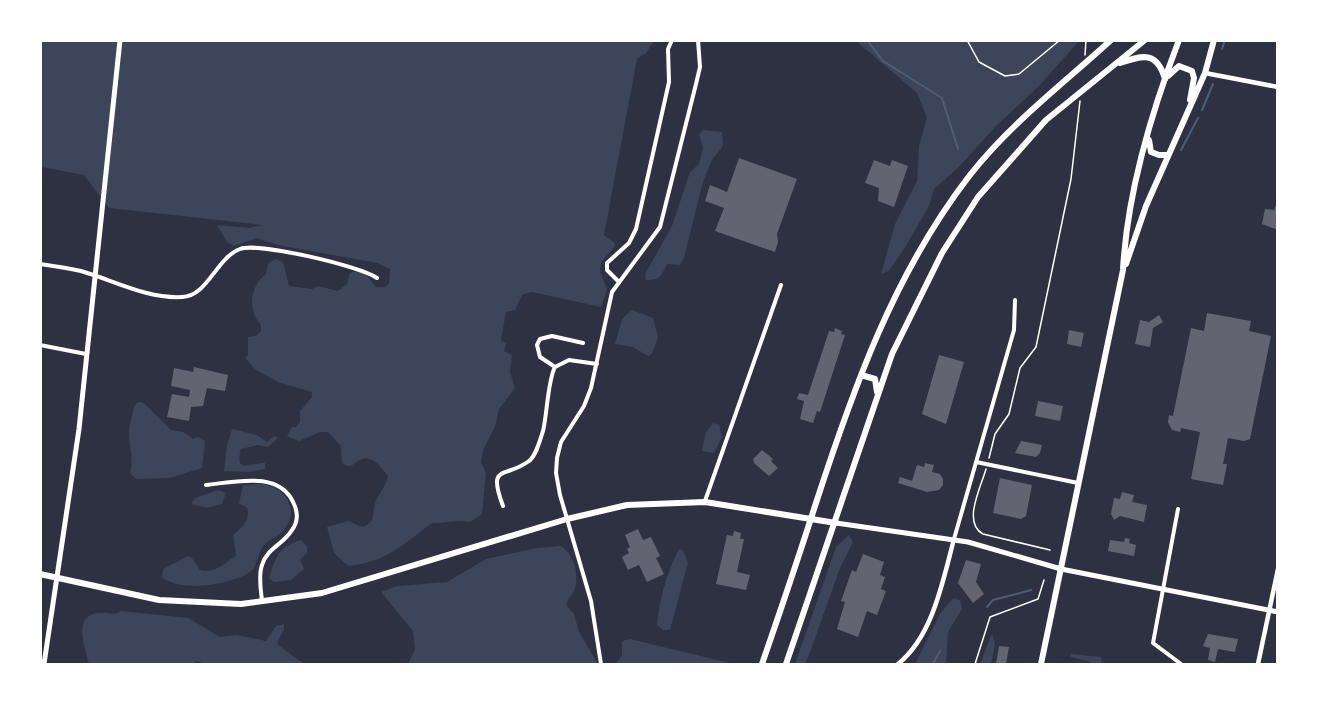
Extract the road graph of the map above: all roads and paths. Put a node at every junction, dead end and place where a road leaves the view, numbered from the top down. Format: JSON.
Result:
{"nodes":[{"id":1,"x":120,"y":40,"type":"edge"},
{"id":2,"x":672,"y":40,"type":"edge"},
{"id":3,"x":698,"y":40,"type":"edge"},
{"id":4,"x":967,"y":40,"type":"edge"},
{"id":5,"x":1060,"y":40,"type":"edge"},
{"id":6,"x":1086,"y":40,"type":"edge"},
{"id":7,"x":1111,"y":40,"type":"edge"},
{"id":8,"x":1145,"y":40,"type":"edge"},
{"id":9,"x":1179,"y":40,"type":"edge"},
{"id":10,"x":1214,"y":40,"type":"edge"},
{"id":11,"x":1084,"y":64,"type":"dead end"},
{"id":12,"x":1113,"y":65,"type":"junction"},
{"id":13,"x":1205,"y":73,"type":"junction"},
{"id":14,"x":1165,"y":79,"type":"junction"},
{"id":15,"x":1278,"y":87,"type":"edge"},
{"id":16,"x":1080,"y":99,"type":"dead end"},
{"id":17,"x":1189,"y":110,"type":"junction"},
{"id":18,"x":1149,"y":133,"type":"junction"},
{"id":19,"x":1168,"y":155,"type":"junction"},
{"id":20,"x":40,"y":264,"type":"edge"},
{"id":21,"x":1123,"y":270,"type":"junction"},
{"id":22,"x":94,"y":277,"type":"junction"},
{"id":23,"x":377,"y":278,"type":"dead end"},
{"id":24,"x":618,"y":281,"type":"junction"},
{"id":25,"x":781,"y":285,"type":"dead end"},
{"id":26,"x":1015,"y":300,"type":"dead end"},
{"id":27,"x":583,"y":343,"type":"dead end"},
{"id":28,"x":40,"y":345,"type":"edge"},
{"id":29,"x":86,"y":354,"type":"junction"},
{"id":30,"x":597,"y":364,"type":"junction"},
{"id":31,"x":555,"y":367,"type":"junction"},
{"id":32,"x":861,"y":375,"type":"junction"},
{"id":33,"x":877,"y":399,"type":"junction"},
{"id":34,"x":976,"y":462,"type":"junction"},
{"id":35,"x":987,"y":464,"type":"junction"},
{"id":36,"x":1078,"y":483,"type":"junction"},
{"id":37,"x":206,"y":485,"type":"dead end"},
{"id":38,"x":705,"y":502,"type":"junction"},
{"id":39,"x":503,"y":506,"type":"dead end"},
{"id":40,"x":1178,"y":510,"type":"dead end"},
{"id":41,"x":811,"y":518,"type":"junction"},
{"id":42,"x":567,"y":519,"type":"junction"},
{"id":43,"x":836,"y":523,"type":"junction"},
{"id":44,"x":954,"y":539,"type":"junction"},
{"id":45,"x":1050,"y":550,"type":"dead end"},
{"id":46,"x":1061,"y":569,"type":"junction"},
{"id":47,"x":1278,"y":569,"type":"edge"},
{"id":48,"x":40,"y":574,"type":"edge"},
{"id":49,"x":57,"y":578,"type":"junction"},
{"id":50,"x":1044,"y":580,"type":"dead end"},
{"id":51,"x":1162,"y":590,"type":"junction"},
{"id":52,"x":262,"y":602,"type":"junction"},
{"id":53,"x":1269,"y":611,"type":"junction"},
{"id":54,"x":1278,"y":612,"type":"edge"},
{"id":55,"x":766,"y":653,"type":"junction"},
{"id":56,"x":44,"y":664,"type":"edge"},
{"id":57,"x":601,"y":664,"type":"edge"},
{"id":58,"x":762,"y":664,"type":"edge"},
{"id":59,"x":767,"y":664,"type":"edge"},
{"id":60,"x":786,"y":664,"type":"edge"},
{"id":61,"x":898,"y":664,"type":"edge"},
{"id":62,"x":975,"y":664,"type":"edge"},
{"id":63,"x":1041,"y":664,"type":"edge"},
{"id":64,"x":1180,"y":664,"type":"edge"},
{"id":65,"x":1258,"y":664,"type":"edge"}],
"edges":[{"from":1,"to":22,"type":"main road"},
{"from":2,"to":24,"type":"street"},
{"from":3,"to":24,"type":"street"},
{"from":4,"to":5,"type":"path"},
{"from":6,"to":11,"type":"path"},
{"from":7,"to":32,"type":"main road"},
{"from":8,"to":12,"type":"main road"},
{"from":9,"to":14,"type":"main road"},
{"from":10,"to":13,"type":"main road"},
{"from":12,"to":14,"type":"main road"},
{"from":12,"to":33,"type":"main road"},
{"from":13,"to":15,"type":"street"},
{"from":13,"to":17,"type":"main road"},
{"from":14,"to":17,"type":"main road"},
{"from":14,"to":18,"type":"main road"},
{"from":16,"to":35,"type":"path"},
{"from":17,"to":19,"type":"main road"},
{"from":18,"to":19,"type":"main road"},
{"from":18,"to":21,"type":"main road"},
{"from":19,"to":21,"type":"main road"},
{"from":20,"to":22,"type":"street"},
{"from":21,"to":36,"type":"main road"},
{"from":22,"to":23,"type":"street"},
{"from":22,"to":29,"type":"main road"},
{"from":24,"to":30,"type":"street"},
{"from":25,"to":38,"type":"street"},
{"from":26,"to":34,"type":"street"},
{"from":27,"to":31,"type":"street"},
{"from":28,"to":29,"type":"street"},
{"from":29,"to":49,"type":"main road"},
{"from":30,"to":31,"type":"street"},
{"from":30,"to":42,"type":"street"},
{"from":31,"to":39,"type":"street"},
{"from":32,"to":33,"type":"main road"},
{"from":32,"to":41,"type":"main road"},
{"from":33,"to":43,"type":"main road"},
{"from":34,"to":35,"type":"street"},
{"from":34,"to":44,"type":"street"},
{"from":35,"to":36,"type":"street"},
{"from":35,"to":45,"type":"path"},
{"from":36,"to":46,"type":"main road"},
{"from":37,"to":52,"type":"street"},
{"from":38,"to":41,"type":"main road"},
{"from":38,"to":42,"type":"main road"},
{"from":40,"to":51,"type":"street"},
{"from":41,"to":43,"type":"main road"},
{"from":41,"to":55,"type":"main road"},
{"from":42,"to":52,"type":"main road"},
{"from":42,"to":57,"type":"street"},
{"from":43,"to":44,"type":"main road"},
{"from":43,"to":60,"type":"main road"},
{"from":44,"to":46,"type":"main road"},
{"from":44,"to":61,"type":"street"},
{"from":46,"to":51,"type":"main road"},
{"from":46,"to":63,"type":"main road"},
{"from":47,"to":53,"type":"street"},
{"from":48,"to":49,"type":"main road"},
{"from":49,"to":52,"type":"main road"},
{"from":49,"to":56,"type":"main road"},
{"from":50,"to":62,"type":"path"},
{"from":51,"to":53,"type":"main road"},
{"from":51,"to":64,"type":"street"},
{"from":53,"to":54,"type":"main road"},
{"from":53,"to":65,"type":"street"},
{"from":55,"to":58,"type":"main road"},
{"from":55,"to":59,"type":"main road"}]}
